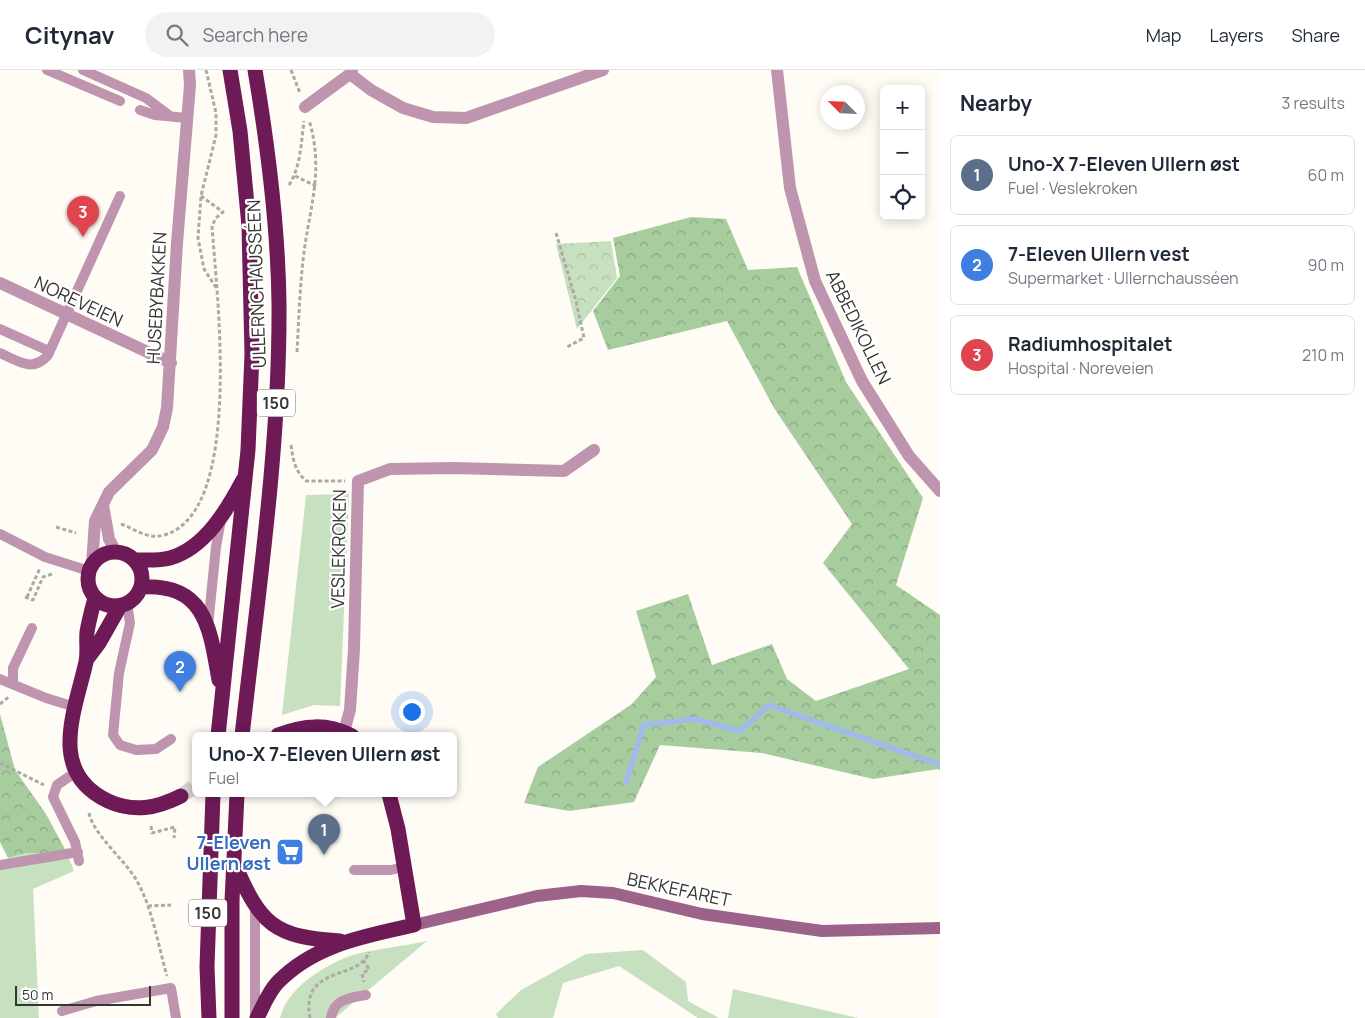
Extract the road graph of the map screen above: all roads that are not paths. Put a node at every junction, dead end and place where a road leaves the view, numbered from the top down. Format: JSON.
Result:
{"nodes":[{"id":1,"x":47,"y":70,"type":"edge"},
{"id":2,"x":84,"y":70,"type":"edge"},
{"id":3,"x":189,"y":70,"type":"edge"},
{"id":4,"x":230,"y":70,"type":"edge"},
{"id":5,"x":255,"y":70,"type":"edge"},
{"id":6,"x":602,"y":70,"type":"edge"},
{"id":7,"x":777,"y":70,"type":"edge"},
{"id":8,"x":351,"y":72,"type":"edge"},
{"id":9,"x":120,"y":101,"type":"dead end"},
{"id":10,"x":305,"y":107,"type":"road end"},
{"id":11,"x":140,"y":110,"type":"dead end"},
{"id":12,"x":170,"y":116,"type":"junction"},
{"id":13,"x":187,"y":118,"type":"junction"},
{"id":14,"x":120,"y":196,"type":"dead end"},
{"id":15,"x":0,"y":283,"type":"edge"},
{"id":16,"x":66,"y":314,"type":"junction"},
{"id":17,"x":0,"y":328,"type":"edge"},
{"id":18,"x":49,"y":351,"type":"junction"},
{"id":19,"x":0,"y":353,"type":"edge"},
{"id":20,"x":171,"y":363,"type":"junction"},
{"id":21,"x":594,"y":450,"type":"dead end"},
{"id":22,"x":246,"y":474,"type":"junction"},
{"id":23,"x":940,"y":491,"type":"edge"},
{"id":24,"x":103,"y":505,"type":"junction"},
{"id":25,"x":223,"y":513,"type":"junction"},
{"id":26,"x":0,"y":534,"type":"edge"},
{"id":27,"x":116,"y":552,"type":"junction"},
{"id":28,"x":135,"y":560,"type":"junction"},
{"id":29,"x":90,"y":568,"type":"junction"},
{"id":30,"x":141,"y":587,"type":"junction"},
{"id":31,"x":95,"y":598,"type":"junction"},
{"id":32,"x":124,"y":605,"type":"junction"},
{"id":33,"x":32,"y":628,"type":"dead end"},
{"id":34,"x":208,"y":628,"type":"junction"},
{"id":35,"x":87,"y":659,"type":"junction"},
{"id":36,"x":0,"y":678,"type":"edge"},
{"id":37,"x":13,"y":684,"type":"junction"},
{"id":38,"x":222,"y":695,"type":"junction"},
{"id":39,"x":75,"y":707,"type":"junction"},
{"id":40,"x":218,"y":732,"type":"edge"},
{"id":41,"x":242,"y":732,"type":"edge"},
{"id":42,"x":290,"y":732,"type":"edge"},
{"id":43,"x":340,"y":732,"type":"edge"},
{"id":44,"x":348,"y":732,"type":"edge"},
{"id":45,"x":170,"y":739,"type":"dead end"},
{"id":46,"x":76,"y":772,"type":"junction"},
{"id":47,"x":181,"y":796,"type":"tunnel mouth"},
{"id":48,"x":213,"y":797,"type":"edge"},
{"id":49,"x":237,"y":797,"type":"edge"},
{"id":50,"x":390,"y":797,"type":"edge"},
{"id":51,"x":233,"y":860,"type":"junction"},
{"id":52,"x":0,"y":865,"type":"edge"},
{"id":53,"x":404,"y":867,"type":"junction"},
{"id":54,"x":354,"y":870,"type":"dead end"},
{"id":55,"x":255,"y":906,"type":"junction"},
{"id":56,"x":414,"y":925,"type":"junction"},
{"id":57,"x":940,"y":928,"type":"edge"},
{"id":58,"x":342,"y":941,"type":"junction"},
{"id":59,"x":366,"y":995,"type":"road end"},
{"id":60,"x":62,"y":1011,"type":"dead end"},
{"id":61,"x":176,"y":1018,"type":"edge"},
{"id":62,"x":209,"y":1018,"type":"edge"},
{"id":63,"x":232,"y":1018,"type":"edge"},
{"id":64,"x":256,"y":1018,"type":"edge"},
{"id":65,"x":331,"y":1018,"type":"edge"}],
"edges":[{"from":1,"to":9,"type":"lane"},
{"from":2,"to":12,"type":"lane"},
{"from":3,"to":13,"type":"street","name":"HUSEBYBAKKEN"},
{"from":4,"to":22,"type":"highway","name":"ULLERNCHAUSSÉEN","number":"150"},
{"from":5,"to":41,"type":"highway","name":"ULLERNCHAUSSÉEN","number":"150"},
{"from":6,"to":8,"type":"street"},
{"from":7,"to":23,"type":"street","name":"ABBEDIKOLLEN"},
{"from":8,"to":10,"type":"street"},
{"from":11,"to":12,"type":"lane"},
{"from":12,"to":13,"type":"lane"},
{"from":13,"to":20,"type":"street","name":"HUSEBYBAKKEN"},
{"from":14,"to":16,"type":"lane"},
{"from":15,"to":16,"type":"street","name":"NOREVEIEN"},
{"from":16,"to":18,"type":"lane"},
{"from":16,"to":20,"type":"street","name":"NOREVEIEN"},
{"from":17,"to":18,"type":"lane"},
{"from":18,"to":19,"type":"lane"},
{"from":20,"to":24,"type":"street","name":"HUSEBYBAKKEN"},
{"from":21,"to":44,"type":"street","name":"VESLEKROKEN"},
{"from":22,"to":25,"type":"highway","number":"150"},
{"from":22,"to":38,"type":"highway","name":"ULLERNCHAUSSÉEN","number":"150"},
{"from":24,"to":27,"type":"street"},
{"from":24,"to":29,"type":"street","name":"HUSEBYBAKKEN"},
{"from":25,"to":28,"type":"highway","number":"150"},
{"from":25,"to":34,"type":"lane"},
{"from":26,"to":29,"type":"lane"},
{"from":27,"to":28,"type":"highway"},
{"from":27,"to":29,"type":"highway"},
{"from":28,"to":30,"type":"highway"},
{"from":29,"to":31,"type":"highway"},
{"from":30,"to":32,"type":"highway"},
{"from":30,"to":34,"type":"highway","number":"150"},
{"from":31,"to":32,"type":"highway"},
{"from":31,"to":35,"type":"highway"},
{"from":32,"to":35,"type":"highway"},
{"from":32,"to":45,"type":"lane"},
{"from":33,"to":37,"type":"lane"},
{"from":34,"to":38,"type":"highway","number":"150"},
{"from":35,"to":39,"type":"highway"},
{"from":36,"to":37,"type":"lane"},
{"from":37,"to":39,"type":"lane"},
{"from":38,"to":40,"type":"highway","name":"ULLERNCHAUSSÉEN","number":"150"},
{"from":39,"to":46,"type":"highway"},
{"from":42,"to":43,"type":"highway"},
{"from":46,"to":47,"type":"highway"},
{"from":46,"to":52,"type":"lane"},
{"from":48,"to":62,"type":"highway","number":"150"},
{"from":49,"to":51,"type":"highway","number":"150"},
{"from":50,"to":53,"type":"highway"},
{"from":51,"to":55,"type":"highway","number":"150"},
{"from":51,"to":63,"type":"highway","number":"150"},
{"from":53,"to":54,"type":"lane"},
{"from":53,"to":56,"type":"highway"},
{"from":55,"to":58,"type":"highway","number":"150"},
{"from":55,"to":64,"type":"lane"},
{"from":56,"to":57,"type":"street","name":"BEKKEFARET"},
{"from":56,"to":58,"type":"highway","number":"150"},
{"from":58,"to":64,"type":"highway","number":"150"},
{"from":59,"to":65,"type":"lane"},
{"from":60,"to":61,"type":"lane"}]}
